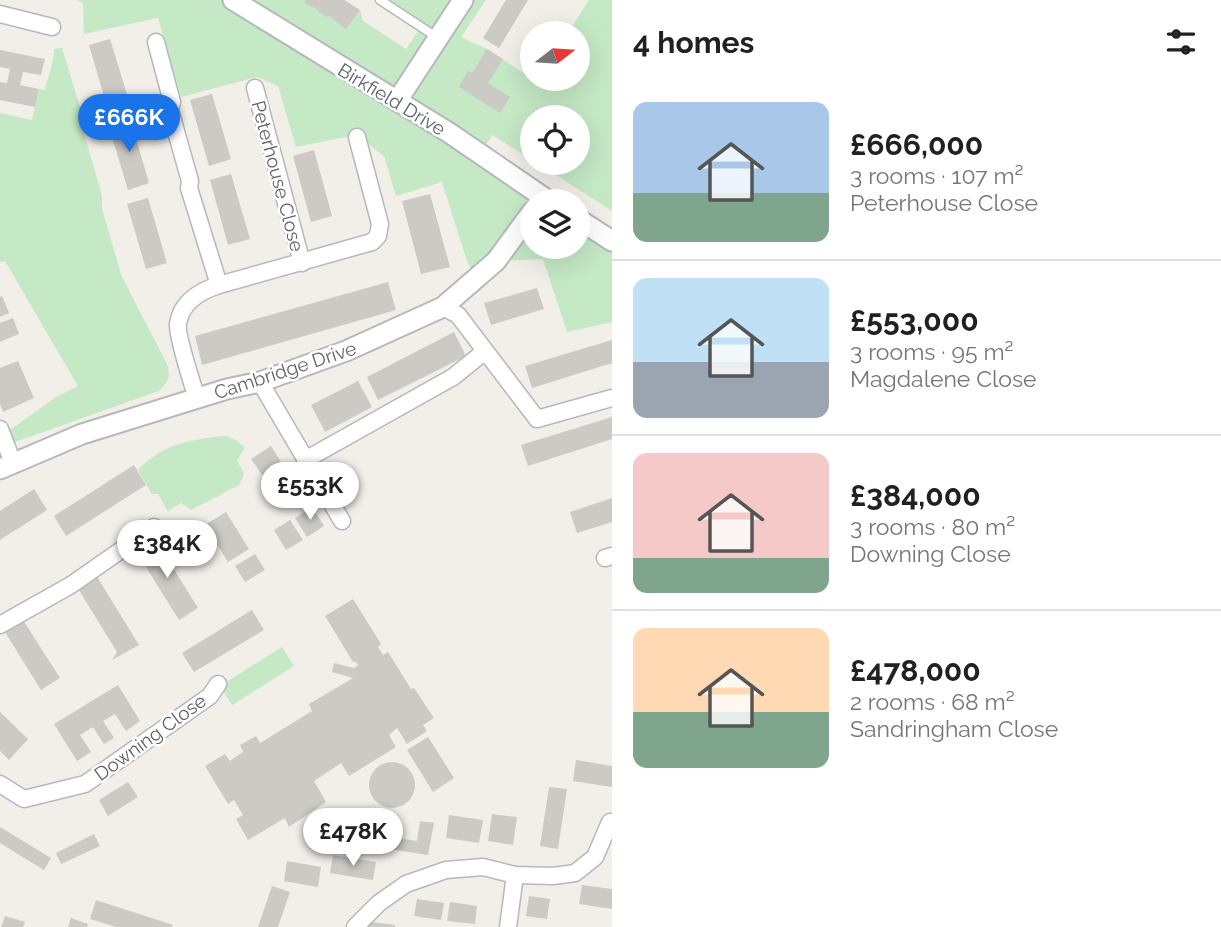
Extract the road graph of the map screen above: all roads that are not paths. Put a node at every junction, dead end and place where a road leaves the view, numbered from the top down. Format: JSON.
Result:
{"nodes":[{"id":1,"x":233,"y":0,"type":"edge"},
{"id":2,"x":380,"y":0,"type":"edge"},
{"id":3,"x":463,"y":0,"type":"edge"},
{"id":4,"x":0,"y":14,"type":"edge"},
{"id":5,"x":51,"y":27,"type":"dead end"},
{"id":6,"x":438,"y":38,"type":"junction"},
{"id":7,"x":156,"y":42,"type":"dead end"},
{"id":8,"x":255,"y":88,"type":"dead end"},
{"id":9,"x":397,"y":102,"type":"junction"},
{"id":10,"x":357,"y":137,"type":"dead end"},
{"id":11,"x":522,"y":189,"type":"edge"},
{"id":12,"x":590,"y":227,"type":"edge"},
{"id":13,"x":520,"y":230,"type":"edge"},
{"id":14,"x":612,"y":241,"type":"edge"},
{"id":15,"x":302,"y":263,"type":"junction"},
{"id":16,"x":219,"y":285,"type":"junction"},
{"id":17,"x":443,"y":307,"type":"junction"},
{"id":18,"x":484,"y":352,"type":"junction"},
{"id":19,"x":260,"y":382,"type":"junction"},
{"id":20,"x":612,"y":398,"type":"edge"},
{"id":21,"x":197,"y":399,"type":"junction"},
{"id":22,"x":0,"y":429,"type":"edge"},
{"id":23,"x":305,"y":460,"type":"junction"},
{"id":24,"x":4,"y":465,"type":"edge"},
{"id":25,"x":342,"y":521,"type":"dead end"},
{"id":26,"x":154,"y":527,"type":"dead end"},
{"id":27,"x":0,"y":625,"type":"edge"},
{"id":28,"x":218,"y":684,"type":"dead end"},
{"id":29,"x":0,"y":784,"type":"edge"},
{"id":30,"x":610,"y":822,"type":"edge"},
{"id":31,"x":515,"y":874,"type":"junction"},
{"id":32,"x":355,"y":927,"type":"edge"},
{"id":33,"x":508,"y":927,"type":"edge"}],
"edges":[{"from":1,"to":9,"type":"street","name":"Birkfield Drive"},
{"from":2,"to":6,"type":"lane"},
{"from":3,"to":6,"type":"street"},
{"from":4,"to":5,"type":"street"},
{"from":6,"to":9,"type":"street"},
{"from":7,"to":16,"type":"street"},
{"from":8,"to":15,"type":"street","name":"Peterhouse Close"},
{"from":9,"to":11,"type":"street","name":"Birkfield Drive"},
{"from":10,"to":15,"type":"street","name":"Peterhouse Close"},
{"from":12,"to":14,"type":"street"},
{"from":13,"to":17,"type":"street","name":"Cambridge Drive"},
{"from":15,"to":16,"type":"street","name":"Peterhouse Close"},
{"from":16,"to":21,"type":"street","name":"Peterhouse Close"},
{"from":17,"to":18,"type":"street"},
{"from":17,"to":19,"type":"street","name":"Cambridge Drive"},
{"from":18,"to":20,"type":"street"},
{"from":18,"to":23,"type":"street"},
{"from":19,"to":21,"type":"street","name":"Cambridge Drive"},
{"from":19,"to":23,"type":"street"},
{"from":21,"to":24,"type":"street","name":"Cambridge Drive"},
{"from":22,"to":24,"type":"street"},
{"from":23,"to":25,"type":"street"},
{"from":26,"to":27,"type":"street"},
{"from":28,"to":29,"type":"street","name":"Downing Close"},
{"from":30,"to":31,"type":"street"},
{"from":31,"to":32,"type":"street"},
{"from":31,"to":33,"type":"street"}]}
